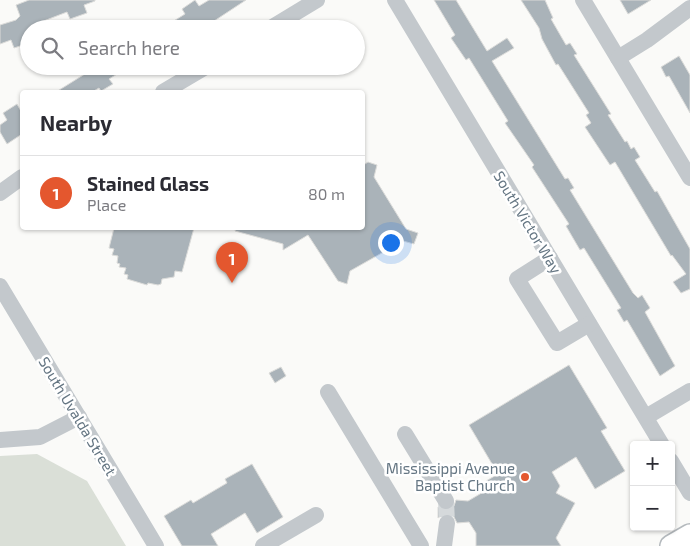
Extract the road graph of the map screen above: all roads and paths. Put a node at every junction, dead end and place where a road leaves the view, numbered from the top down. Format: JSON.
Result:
{"nodes":[{"id":1,"x":317,"y":0,"type":"edge"},
{"id":2,"x":395,"y":0,"type":"edge"},
{"id":3,"x":583,"y":0,"type":"edge"},
{"id":4,"x":690,"y":8,"type":"edge"},
{"id":5,"x":284,"y":20,"type":"edge"},
{"id":6,"x":618,"y":58,"type":"junction"},
{"id":7,"x":192,"y":75,"type":"edge"},
{"id":8,"x":166,"y":90,"type":"edge"},
{"id":9,"x":20,"y":178,"type":"edge"},
{"id":10,"x":690,"y":178,"type":"edge"},
{"id":11,"x":0,"y":193,"type":"edge"},
{"id":12,"x":550,"y":258,"type":"junction"},
{"id":13,"x":0,"y":286,"type":"edge"},
{"id":14,"x":589,"y":324,"type":"junction"},
{"id":15,"x":690,"y":391,"type":"edge"},
{"id":16,"x":328,"y":392,"type":"dead end"},
{"id":17,"x":79,"y":417,"type":"junction"},
{"id":18,"x":646,"y":417,"type":"junction"},
{"id":19,"x":405,"y":434,"type":"dead end"},
{"id":20,"x":0,"y":440,"type":"edge"},
{"id":21,"x":660,"y":441,"type":"edge"},
{"id":22,"x":675,"y":468,"type":"edge"},
{"id":23,"x":690,"y":493,"type":"edge"},
{"id":24,"x":446,"y":501,"type":"tunnel mouth"},
{"id":25,"x":316,"y":515,"type":"dead end"},
{"id":26,"x":447,"y":523,"type":"tunnel mouth"},
{"id":27,"x":690,"y":535,"type":"edge"},
{"id":28,"x":156,"y":546,"type":"edge"},
{"id":29,"x":263,"y":546,"type":"edge"},
{"id":30,"x":421,"y":546,"type":"edge"},
{"id":31,"x":444,"y":546,"type":"edge"},
{"id":32,"x":671,"y":546,"type":"edge"}],
"edges":[{"from":1,"to":5,"type":"street"},
{"from":2,"to":12,"type":"street","name":"South Victor Way"},
{"from":3,"to":6,"type":"street"},
{"from":4,"to":6,"type":"street"},
{"from":6,"to":10,"type":"street"},
{"from":7,"to":8,"type":"street"},
{"from":9,"to":11,"type":"street"},
{"from":12,"to":14,"type":"street","name":"South Victor Way"},
{"from":12,"to":14,"type":"street"},
{"from":13,"to":17,"type":"street","name":"South Uvalda Street"},
{"from":14,"to":18,"type":"street","name":"South Victor Way"},
{"from":15,"to":18,"type":"street"},
{"from":16,"to":30,"type":"street"},
{"from":17,"to":20,"type":"street"},
{"from":17,"to":28,"type":"street","name":"South Uvalda Street"},
{"from":18,"to":21,"type":"street","name":"South Victor Way"},
{"from":19,"to":24,"type":"street"},
{"from":22,"to":23,"type":"street"},
{"from":25,"to":29,"type":"street"},
{"from":26,"to":31,"type":"street"},
{"from":27,"to":32,"type":"main road"}]}
